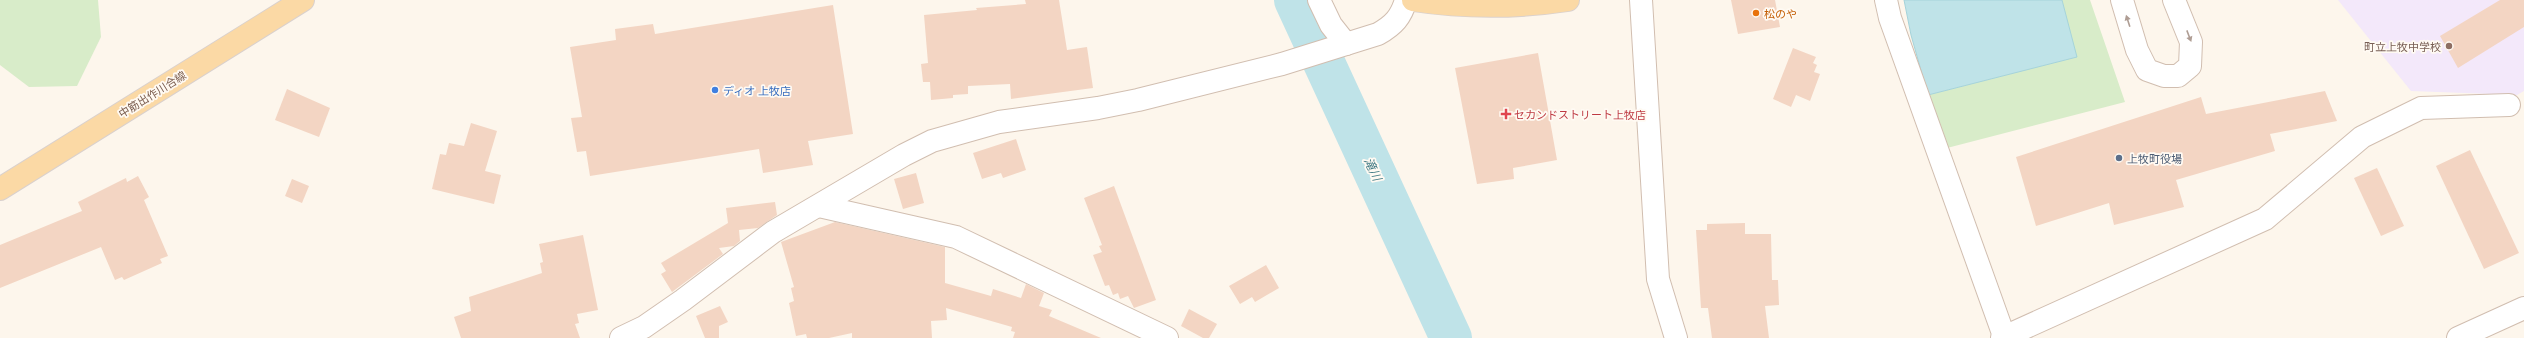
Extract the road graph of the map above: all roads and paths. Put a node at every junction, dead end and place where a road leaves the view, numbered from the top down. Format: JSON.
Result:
{"nodes":[{"id":1,"x":304,"y":0,"type":"edge"},
{"id":2,"x":1318,"y":0,"type":"edge"},
{"id":3,"x":1406,"y":0,"type":"edge"},
{"id":4,"x":1413,"y":0,"type":"edge"},
{"id":5,"x":1568,"y":0,"type":"edge"},
{"id":6,"x":1641,"y":0,"type":"edge"},
{"id":7,"x":1886,"y":0,"type":"edge"},
{"id":8,"x":2122,"y":0,"type":"edge"},
{"id":9,"x":2174,"y":0,"type":"edge"},
{"id":10,"x":1346,"y":44,"type":"junction"},
{"id":11,"x":2509,"y":105,"type":"dead end"},
{"id":12,"x":0,"y":189,"type":"edge"},
{"id":13,"x":819,"y":206,"type":"junction"},
{"id":14,"x":2524,"y":308,"type":"edge"},
{"id":15,"x":2003,"y":337,"type":"edge"},
{"id":16,"x":621,"y":338,"type":"edge"},
{"id":17,"x":1167,"y":338,"type":"edge"},
{"id":18,"x":1676,"y":338,"type":"edge"},
{"id":19,"x":2458,"y":338,"type":"edge"}],
"edges":[{"from":1,"to":12,"type":"main road","name":"中筋出作川合線"},
{"from":2,"to":10,"type":"street"},
{"from":3,"to":10,"type":"street"},
{"from":4,"to":5,"type":"main road"},
{"from":6,"to":18,"type":"street"},
{"from":7,"to":15,"type":"street"},
{"from":9,"to":8,"type":"street","one_way":true},
{"from":10,"to":13,"type":"street"},
{"from":11,"to":15,"type":"street"},
{"from":13,"to":16,"type":"street"},
{"from":13,"to":17,"type":"street"},
{"from":14,"to":19,"type":"street"}]}
